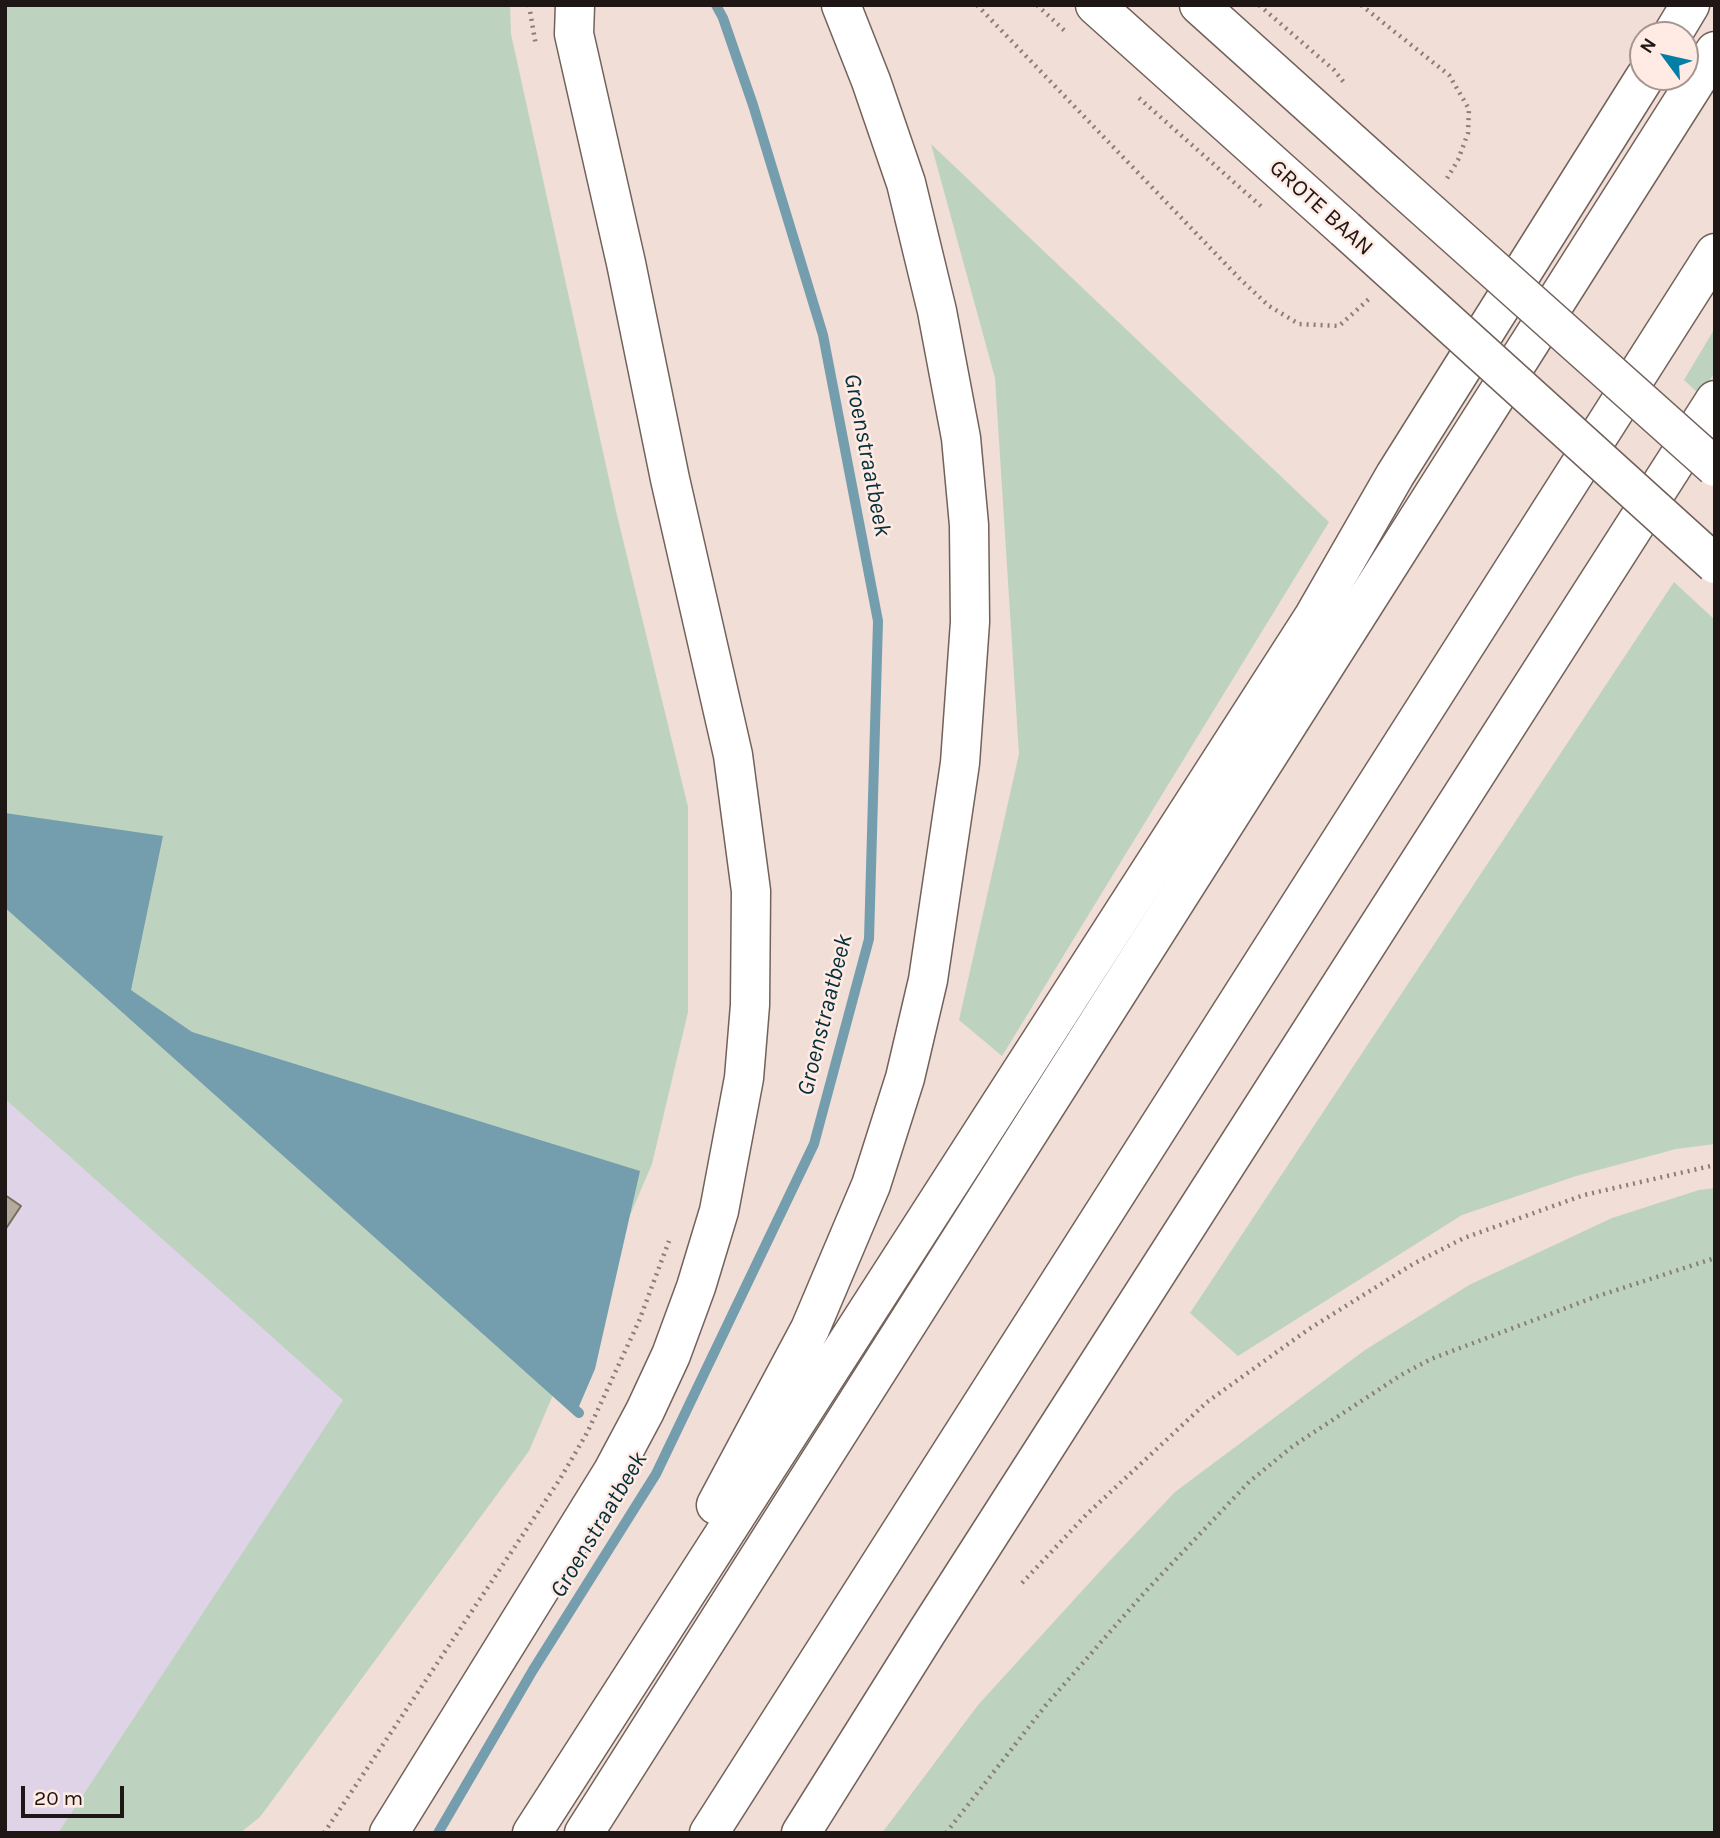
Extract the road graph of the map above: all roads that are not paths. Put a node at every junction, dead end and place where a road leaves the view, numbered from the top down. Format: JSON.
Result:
{"nodes":[{"id":1,"x":841,"y":5,"type":"edge"},
{"id":2,"x":1095,"y":5,"type":"edge"},
{"id":3,"x":1199,"y":5,"type":"edge"},
{"id":4,"x":1690,"y":5,"type":"edge"},
{"id":5,"x":579,"y":15,"type":"edge"},
{"id":6,"x":1680,"y":21,"type":"edge"},
{"id":7,"x":1715,"y":51,"type":"edge"},
{"id":8,"x":1636,"y":91,"type":"edge"},
{"id":9,"x":1715,"y":253,"type":"edge"},
{"id":10,"x":1715,"y":400,"type":"edge"},
{"id":11,"x":1715,"y":467,"type":"edge"},
{"id":12,"x":1715,"y":564,"type":"edge"},
{"id":13,"x":585,"y":1751,"type":"junction"},
{"id":14,"x":389,"y":1833,"type":"edge"},
{"id":15,"x":532,"y":1833,"type":"edge"},
{"id":16,"x":584,"y":1833,"type":"edge"},
{"id":17,"x":709,"y":1833,"type":"edge"},
{"id":18,"x":801,"y":1833,"type":"edge"}],
"edges":[{"from":1,"to":13,"type":"main road"},
{"from":2,"to":12,"type":"main road","name":"GROTE BAAN","bridge":true},
{"from":3,"to":11,"type":"main road","bridge":true},
{"from":4,"to":6,"type":"main road"},
{"from":5,"to":14,"type":"main road"},
{"from":7,"to":16,"type":"main road"},
{"from":8,"to":13,"type":"main road"},
{"from":9,"to":17,"type":"main road"},
{"from":10,"to":18,"type":"main road"},
{"from":13,"to":15,"type":"main road"}]}
